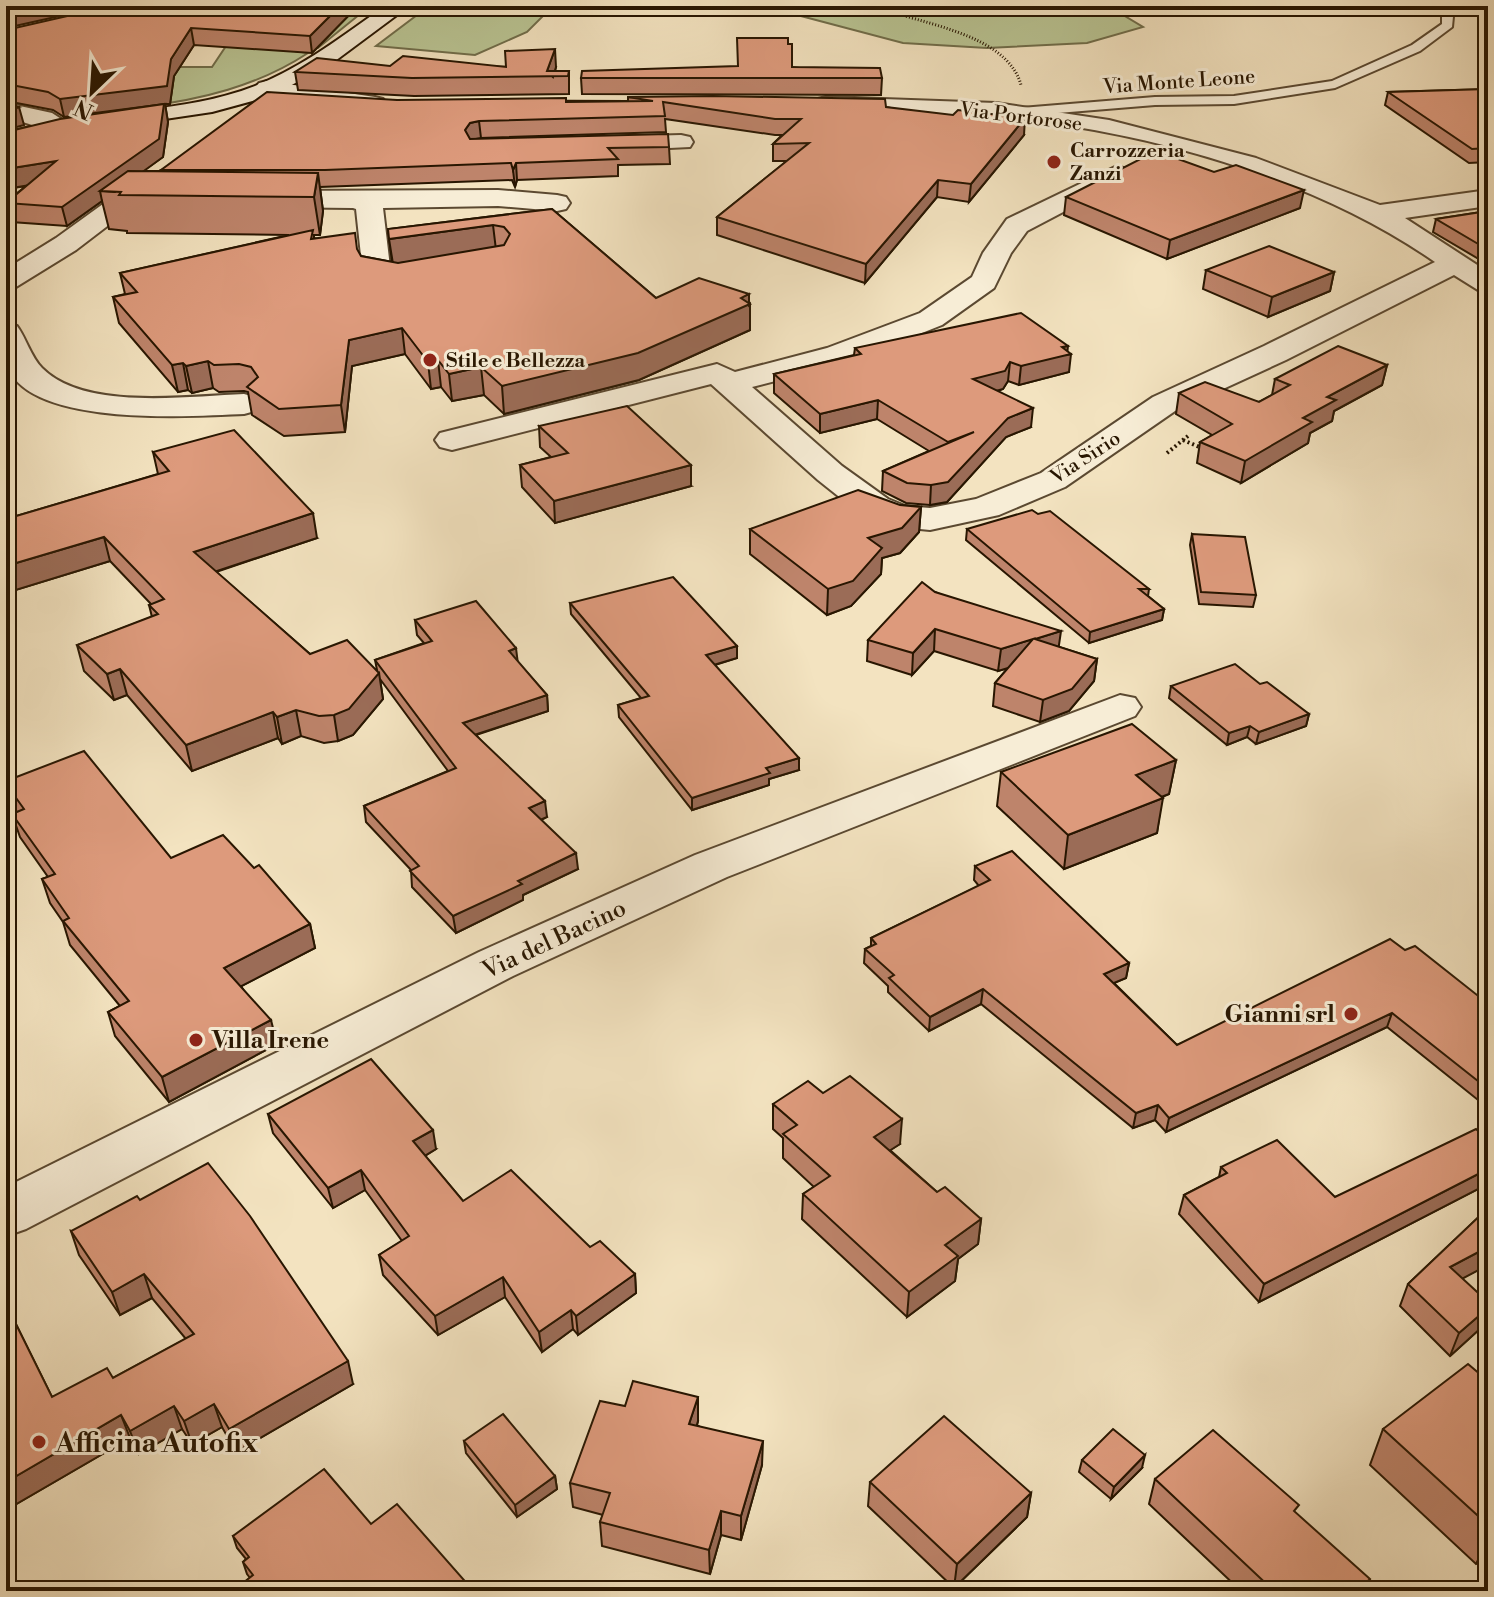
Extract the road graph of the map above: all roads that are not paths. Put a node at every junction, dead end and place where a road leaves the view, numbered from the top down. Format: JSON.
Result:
{"nodes":[{"id":1,"x":399,"y":6,"type":"edge"},
{"id":2,"x":1448,"y":6,"type":"edge"},
{"id":3,"x":252,"y":94,"type":"junction"},
{"id":4,"x":802,"y":103,"type":"edge"},
{"id":5,"x":390,"y":105,"type":"edge"},
{"id":6,"x":6,"y":110,"type":"edge"},
{"id":7,"x":1016,"y":112,"type":"junction"},
{"id":8,"x":232,"y":124,"type":"edge"},
{"id":9,"x":63,"y":128,"type":"junction"},
{"id":10,"x":6,"y":141,"type":"edge"},
{"id":11,"x":681,"y":142,"type":"dead end"},
{"id":12,"x":1176,"y":144,"type":"junction"},
{"id":13,"x":589,"y":145,"type":"edge"},
{"id":14,"x":177,"y":162,"type":"edge"},
{"id":15,"x":128,"y":198,"type":"junction"},
{"id":16,"x":1488,"y":198,"type":"edge"},
{"id":17,"x":174,"y":199,"type":"edge"},
{"id":18,"x":236,"y":199,"type":"edge"},
{"id":19,"x":359,"y":200,"type":"junction"},
{"id":20,"x":557,"y":203,"type":"dead end"},
{"id":21,"x":1377,"y":214,"type":"junction"},
{"id":22,"x":1453,"y":264,"type":"junction"},
{"id":23,"x":446,"y":269,"type":"edge"},
{"id":24,"x":6,"y":281,"type":"edge"},
{"id":25,"x":1488,"y":284,"type":"edge"},
{"id":26,"x":6,"y":332,"type":"edge"},
{"id":27,"x":729,"y":383,"type":"junction"},
{"id":28,"x":244,"y":404,"type":"edge"},
{"id":29,"x":452,"y":440,"type":"dead end"},
{"id":30,"x":1120,"y":707,"type":"dead end"},
{"id":31,"x":6,"y":1213,"type":"edge"}],
"edges":[{"from":1,"to":3,"type":"street"},
{"from":2,"to":7,"type":"lane","name":"Via Monte Leone"},
{"from":3,"to":5,"type":"street"},
{"from":3,"to":8,"type":"street"},
{"from":3,"to":9,"type":"street"},
{"from":4,"to":7,"type":"street","name":"Via Portorose"},
{"from":6,"to":9,"type":"street"},
{"from":7,"to":12,"type":"street","name":"Via Portorose"},
{"from":9,"to":10,"type":"street"},
{"from":11,"to":13,"type":"street"},
{"from":12,"to":21,"type":"street","name":"Via Portorose"},
{"from":12,"to":27,"type":"street"},
{"from":14,"to":15,"type":"street"},
{"from":15,"to":17,"type":"street"},
{"from":15,"to":24,"type":"street"},
{"from":16,"to":21,"type":"street"},
{"from":18,"to":19,"type":"street"},
{"from":19,"to":20,"type":"street"},
{"from":19,"to":23,"type":"street"},
{"from":21,"to":22,"type":"street","name":"Via Portorose"},
{"from":22,"to":25,"type":"street","name":"Via Portorose"},
{"from":22,"to":27,"type":"street","name":"Via Sirio"},
{"from":26,"to":28,"type":"street"},
{"from":27,"to":29,"type":"street"},
{"from":30,"to":31,"type":"street","name":"Via del Bacino"}]}
